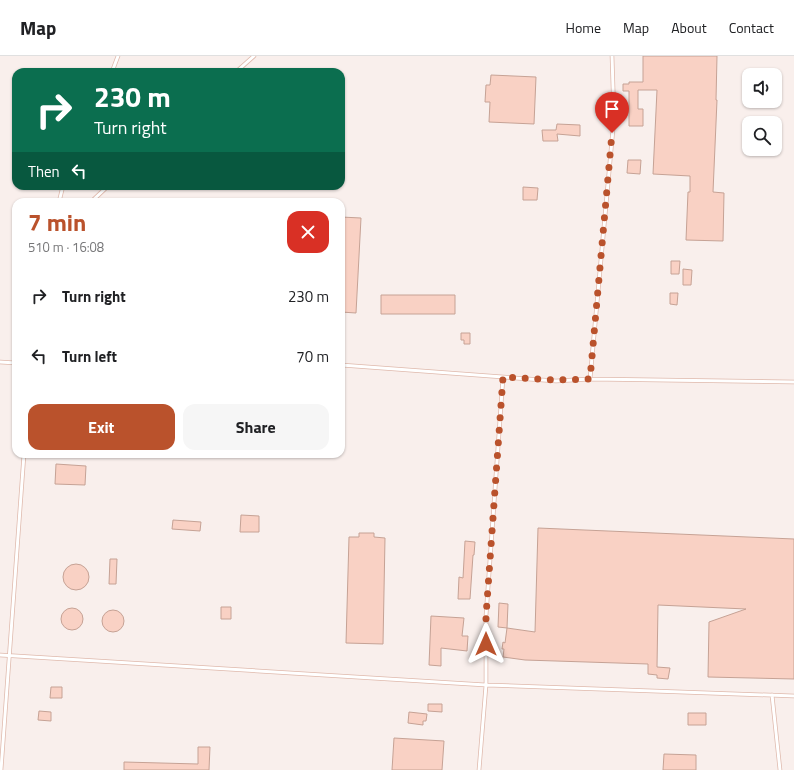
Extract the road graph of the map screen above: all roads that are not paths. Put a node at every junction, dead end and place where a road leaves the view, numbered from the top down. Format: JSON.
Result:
{"nodes":[{"id":1,"x":118,"y":56,"type":"edge"},
{"id":2,"x":254,"y":56,"type":"edge"},
{"id":3,"x":612,"y":56,"type":"edge"},
{"id":4,"x":114,"y":68,"type":"edge"},
{"id":5,"x":240,"y":68,"type":"edge"},
{"id":6,"x":104,"y":190,"type":"edge"},
{"id":7,"x":94,"y":198,"type":"edge"},
{"id":8,"x":0,"y":362,"type":"edge"},
{"id":9,"x":12,"y":363,"type":"edge"},
{"id":10,"x":345,"y":365,"type":"edge"},
{"id":11,"x":503,"y":377,"type":"junction"},
{"id":12,"x":590,"y":379,"type":"junction"},
{"id":13,"x":794,"y":382,"type":"edge"},
{"id":14,"x":24,"y":458,"type":"edge"},
{"id":15,"x":0,"y":655,"type":"edge"},
{"id":16,"x":10,"y":655,"type":"junction"},
{"id":17,"x":486,"y":685,"type":"junction"},
{"id":18,"x":772,"y":695,"type":"junction"},
{"id":19,"x":794,"y":696,"type":"edge"},
{"id":20,"x":1,"y":770,"type":"edge"},
{"id":21,"x":479,"y":770,"type":"edge"},
{"id":22,"x":780,"y":770,"type":"edge"}],
"edges":[{"from":1,"to":4,"type":"lane"},
{"from":2,"to":5,"type":"lane"},
{"from":3,"to":12,"type":"lane"},
{"from":6,"to":7,"type":"lane"},
{"from":8,"to":9,"type":"lane"},
{"from":10,"to":11,"type":"lane"},
{"from":11,"to":12,"type":"lane"},
{"from":11,"to":17,"type":"lane"},
{"from":12,"to":13,"type":"lane"},
{"from":14,"to":16,"type":"lane"},
{"from":15,"to":16,"type":"lane"},
{"from":16,"to":17,"type":"lane"},
{"from":16,"to":20,"type":"lane"},
{"from":17,"to":18,"type":"lane"},
{"from":17,"to":21,"type":"lane"},
{"from":18,"to":19,"type":"lane"},
{"from":18,"to":22,"type":"lane"}]}
